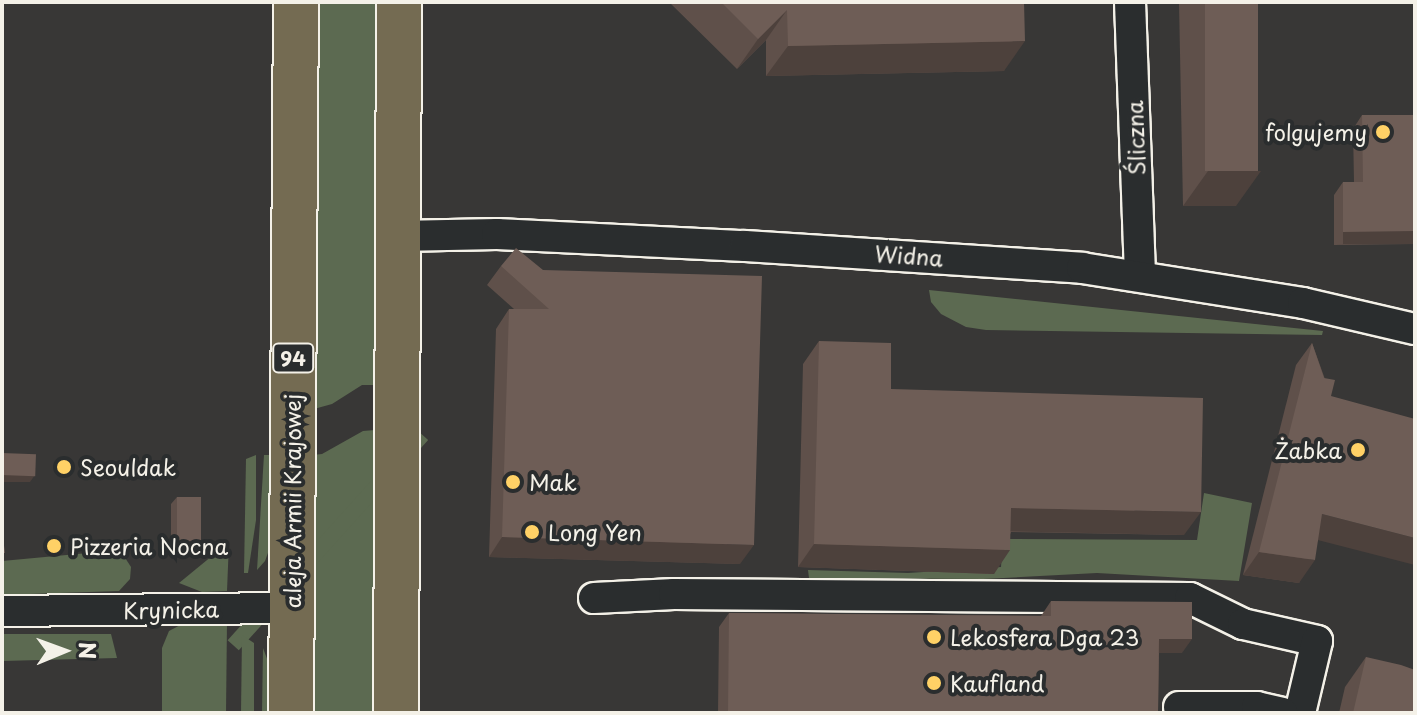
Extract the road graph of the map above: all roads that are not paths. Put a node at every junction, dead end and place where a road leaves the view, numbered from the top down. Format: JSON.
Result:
{"nodes":[{"id":1,"x":296,"y":2,"type":"edge"},
{"id":2,"x":399,"y":2,"type":"edge"},
{"id":3,"x":1130,"y":2,"type":"edge"},
{"id":4,"x":398,"y":236,"type":"junction"},
{"id":5,"x":1140,"y":274,"type":"junction"},
{"id":6,"x":1415,"y":329,"type":"edge"},
{"id":7,"x":594,"y":598,"type":"dead end"},
{"id":8,"x":291,"y":608,"type":"junction"},
{"id":9,"x":2,"y":611,"type":"edge"},
{"id":10,"x":1179,"y":707,"type":"dead end"},
{"id":11,"x":291,"y":713,"type":"edge"},
{"id":12,"x":396,"y":713,"type":"edge"},
{"id":13,"x":1282,"y":713,"type":"edge"},
{"id":14,"x":1300,"y":713,"type":"edge"}],
"edges":[{"from":1,"to":8,"type":"main road","name":"aleja Armii Krajowej","number":"94"},
{"from":2,"to":4,"type":"main road"},
{"from":3,"to":5,"type":"street","name":"Śliczna"},
{"from":4,"to":5,"type":"street","name":"Widna"},
{"from":4,"to":12,"type":"main road"},
{"from":5,"to":6,"type":"street","name":"Widna"},
{"from":7,"to":14,"type":"street"},
{"from":8,"to":9,"type":"street","name":"Krynicka"},
{"from":8,"to":11,"type":"main road","name":"aleja Armii Krajowej","number":"94"},
{"from":10,"to":13,"type":"street"}]}
